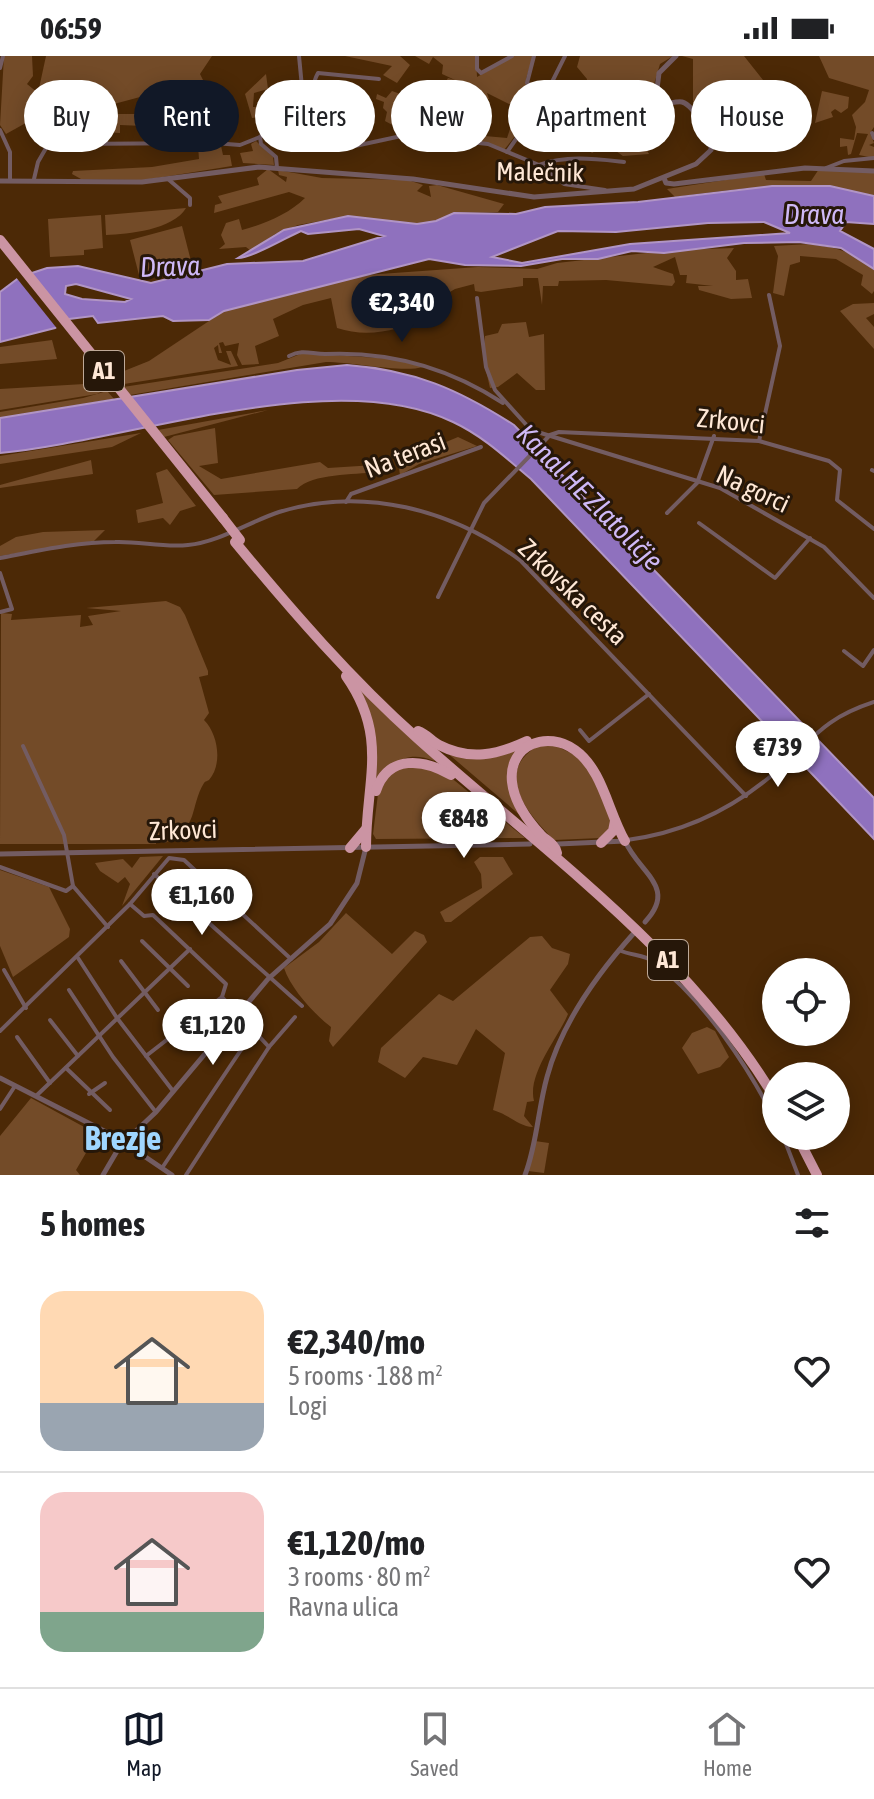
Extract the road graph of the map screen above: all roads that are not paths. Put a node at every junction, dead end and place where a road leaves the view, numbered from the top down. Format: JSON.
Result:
{"nodes":[{"id":1,"x":3,"y":56,"type":"edge"},
{"id":2,"x":299,"y":56,"type":"edge"},
{"id":3,"x":477,"y":56,"type":"edge"},
{"id":4,"x":512,"y":56,"type":"edge"},
{"id":5,"x":534,"y":56,"type":"edge"},
{"id":6,"x":565,"y":56,"type":"edge"},
{"id":7,"x":676,"y":56,"type":"edge"},
{"id":8,"x":0,"y":68,"type":"edge"},
{"id":9,"x":379,"y":79,"type":"dead end"},
{"id":10,"x":301,"y":80,"type":"edge"},
{"id":11,"x":317,"y":80,"type":"edge"},
{"id":12,"x":528,"y":80,"type":"edge"},
{"id":13,"x":553,"y":80,"type":"edge"},
{"id":14,"x":0,"y":130,"type":"edge"},
{"id":15,"x":255,"y":139,"type":"edge"},
{"id":16,"x":375,"y":143,"type":"edge"},
{"id":17,"x":270,"y":152,"type":"edge"},
{"id":18,"x":507,"y":152,"type":"joint"},
{"id":19,"x":874,"y":158,"type":"edge"},
{"id":20,"x":624,"y":162,"type":"dead end"},
{"id":21,"x":539,"y":165,"type":"junction"},
{"id":22,"x":277,"y":168,"type":"junction"},
{"id":23,"x":826,"y":168,"type":"junction"},
{"id":24,"x":874,"y":171,"type":"edge"},
{"id":25,"x":664,"y":178,"type":"junction"},
{"id":26,"x":10,"y":179,"type":"junction"},
{"id":27,"x":34,"y":179,"type":"junction"},
{"id":28,"x":168,"y":179,"type":"junction"},
{"id":29,"x":0,"y":181,"type":"edge"},
{"id":30,"x":611,"y":191,"type":"junction"},
{"id":31,"x":190,"y":205,"type":"dead end"},
{"id":32,"x":0,"y":240,"type":"edge"},
{"id":33,"x":0,"y":251,"type":"edge"},
{"id":34,"x":769,"y":295,"type":"dead end"},
{"id":35,"x":477,"y":298,"type":"dead end"},
{"id":36,"x":289,"y":356,"type":"dead end"},
{"id":37,"x":505,"y":405,"type":"junction"},
{"id":38,"x":550,"y":435,"type":"junction"},
{"id":39,"x":714,"y":436,"type":"junction"},
{"id":40,"x":759,"y":441,"type":"junction"},
{"id":41,"x":481,"y":447,"type":"dead end"},
{"id":42,"x":697,"y":483,"type":"junction"},
{"id":43,"x":205,"y":501,"type":"junction"},
{"id":44,"x":346,"y":502,"type":"junction"},
{"id":45,"x":667,"y":513,"type":"dead end"},
{"id":46,"x":699,"y":523,"type":"dead end"},
{"id":47,"x":470,"y":528,"type":"junction"},
{"id":48,"x":874,"y":529,"type":"edge"},
{"id":49,"x":810,"y":538,"type":"junction"},
{"id":50,"x":237,"y":541,"type":"junction"},
{"id":51,"x":0,"y":558,"type":"edge"},
{"id":52,"x":0,"y":573,"type":"edge"},
{"id":53,"x":873,"y":595,"type":"edge"},
{"id":54,"x":438,"y":597,"type":"dead end"},
{"id":55,"x":0,"y":612,"type":"edge"},
{"id":56,"x":322,"y":643,"type":"junction"},
{"id":57,"x":874,"y":650,"type":"edge"},
{"id":58,"x":844,"y":651,"type":"dead end"},
{"id":59,"x":649,"y":694,"type":"junction"},
{"id":60,"x":874,"y":702,"type":"edge"},
{"id":61,"x":580,"y":730,"type":"dead end"},
{"id":62,"x":418,"y":731,"type":"junction"},
{"id":63,"x":23,"y":746,"type":"dead end"},
{"id":64,"x":470,"y":785,"type":"junction"},
{"id":65,"x":746,"y":796,"type":"junction"},
{"id":66,"x":615,"y":821,"type":"junction"},
{"id":67,"x":368,"y":827,"type":"junction"},
{"id":68,"x":625,"y":841,"type":"junction"},
{"id":69,"x":601,"y":843,"type":"junction"},
{"id":70,"x":530,"y":844,"type":"dead end"},
{"id":71,"x":366,"y":847,"type":"junction"},
{"id":72,"x":350,"y":848,"type":"junction"},
{"id":73,"x":557,"y":848,"type":"junction"},
{"id":74,"x":66,"y":853,"type":"junction"},
{"id":75,"x":0,"y":854,"type":"edge"},
{"id":76,"x":0,"y":867,"type":"edge"},
{"id":77,"x":154,"y":874,"type":"junction"},
{"id":78,"x":73,"y":886,"type":"junction"},
{"id":79,"x":130,"y":904,"type":"junction"},
{"id":80,"x":645,"y":922,"type":"dead end"},
{"id":81,"x":108,"y":927,"type":"junction"},
{"id":82,"x":634,"y":933,"type":"dead end"},
{"id":83,"x":142,"y":941,"type":"dead end"},
{"id":84,"x":190,"y":949,"type":"junction"},
{"id":85,"x":619,"y":950,"type":"junction"},
{"id":86,"x":78,"y":958,"type":"junction"},
{"id":87,"x":291,"y":959,"type":"junction"},
{"id":88,"x":121,"y":961,"type":"dead end"},
{"id":89,"x":170,"y":968,"type":"junction"},
{"id":90,"x":4,"y":970,"type":"dead end"},
{"id":91,"x":268,"y":979,"type":"junction"},
{"id":92,"x":188,"y":986,"type":"dead end"},
{"id":93,"x":69,"y":990,"type":"dead end"},
{"id":94,"x":144,"y":993,"type":"junction"},
{"id":95,"x":222,"y":997,"type":"junction"},
{"id":96,"x":302,"y":1006,"type":"dead end"},
{"id":97,"x":26,"y":1008,"type":"junction"},
{"id":98,"x":158,"y":1010,"type":"dead end"},
{"id":99,"x":239,"y":1014,"type":"junction"},
{"id":100,"x":295,"y":1017,"type":"dead end"},
{"id":101,"x":117,"y":1018,"type":"junction"},
{"id":102,"x":50,"y":1020,"type":"dead end"},
{"id":103,"x":255,"y":1029,"type":"junction"},
{"id":104,"x":0,"y":1031,"type":"edge"},
{"id":105,"x":99,"y":1036,"type":"junction"},
{"id":106,"x":17,"y":1037,"type":"dead end"},
{"id":107,"x":269,"y":1047,"type":"junction"},
{"id":108,"x":78,"y":1056,"type":"junction"},
{"id":109,"x":146,"y":1056,"type":"junction"},
{"id":110,"x":66,"y":1068,"type":"junction"},
{"id":111,"x":762,"y":1068,"type":"edge"},
{"id":112,"x":0,"y":1078,"type":"edge"},
{"id":113,"x":762,"y":1079,"type":"edge"},
{"id":114,"x":50,"y":1083,"type":"junction"},
{"id":115,"x":105,"y":1083,"type":"dead end"},
{"id":116,"x":15,"y":1086,"type":"junction"},
{"id":117,"x":173,"y":1091,"type":"junction"},
{"id":118,"x":89,"y":1094,"type":"junction"},
{"id":119,"x":36,"y":1096,"type":"junction"},
{"id":120,"x":762,"y":1100,"type":"edge"},
{"id":121,"x":0,"y":1109,"type":"edge"},
{"id":122,"x":110,"y":1110,"type":"dead end"},
{"id":123,"x":156,"y":1112,"type":"junction"},
{"id":124,"x":124,"y":1142,"type":"junction"},
{"id":125,"x":788,"y":1150,"type":"edge"},
{"id":126,"x":804,"y":1150,"type":"edge"},
{"id":127,"x":811,"y":1150,"type":"edge"},
{"id":128,"x":162,"y":1168,"type":"junction"},
{"id":129,"x":103,"y":1175,"type":"edge"},
{"id":130,"x":172,"y":1175,"type":"edge"},
{"id":131,"x":186,"y":1175,"type":"edge"},
{"id":132,"x":525,"y":1175,"type":"edge"},
{"id":133,"x":798,"y":1175,"type":"edge"},
{"id":134,"x":817,"y":1175,"type":"edge"},
{"id":135,"x":824,"y":1175,"type":"edge"}],
"edges":[{"from":1,"to":8,"type":"street"},
{"from":2,"to":10,"type":"street"},
{"from":3,"to":4,"type":"street"},
{"from":5,"to":12,"type":"street"},
{"from":6,"to":13,"type":"street","name":"Malečnik"},
{"from":7,"to":25,"type":"street"},
{"from":9,"to":11,"type":"street"},
{"from":14,"to":26,"type":"street"},
{"from":15,"to":27,"type":"street","name":"Malečnik"},
{"from":16,"to":18,"type":"street","name":"Malečnik"},
{"from":17,"to":22,"type":"street"},
{"from":18,"to":21,"type":"street","name":"Malečnik"},
{"from":19,"to":23,"type":"street"},
{"from":20,"to":21,"type":"street","name":"Malečnik"},
{"from":21,"to":30,"type":"street","name":"Malečnik"},
{"from":22,"to":28,"type":"street","name":"Malečnik"},
{"from":22,"to":30,"type":"street","name":"Malečnik"},
{"from":23,"to":24,"type":"street"},
{"from":23,"to":25,"type":"street"},
{"from":25,"to":30,"type":"street","name":"Malečnik"},
{"from":26,"to":27,"type":"street","name":"Malečnik"},
{"from":26,"to":29,"type":"street","name":"Malečnik"},
{"from":27,"to":28,"type":"street","name":"Malečnik"},
{"from":28,"to":31,"type":"street"},
{"from":32,"to":43,"type":"highway","number":"A1"},
{"from":33,"to":43,"type":"highway","number":"A1"},
{"from":34,"to":40,"type":"street"},
{"from":35,"to":37,"type":"street"},
{"from":36,"to":37,"type":"street"},
{"from":37,"to":38,"type":"street","name":"Na gorci"},
{"from":38,"to":39,"type":"street","name":"Zrkovci"},
{"from":38,"to":42,"type":"street","name":"Na gorci"},
{"from":38,"to":47,"type":"street"},
{"from":39,"to":40,"type":"street","name":"Zrkovci"},
{"from":39,"to":42,"type":"street"},
{"from":40,"to":48,"type":"street","name":"Zrkovci"},
{"from":41,"to":44,"type":"street","name":"Na terasi"},
{"from":42,"to":45,"type":"street"},
{"from":42,"to":49,"type":"street","name":"Na gorci"},
{"from":43,"to":50,"type":"highway","number":"A1","bridge":true},
{"from":44,"to":47,"type":"street","name":"Zrkovska cesta"},
{"from":44,"to":51,"type":"street","name":"Zrkovska cesta"},
{"from":46,"to":49,"type":"street","name":"Na gorci"},
{"from":47,"to":54,"type":"street"},
{"from":47,"to":59,"type":"street","name":"Zrkovska cesta"},
{"from":49,"to":53,"type":"street","name":"Na gorci"},
{"from":50,"to":56,"type":"highway","number":"A1"},
{"from":50,"to":62,"type":"highway","number":"A1"},
{"from":52,"to":55,"type":"street"},
{"from":56,"to":64,"type":"highway","number":"A1"},
{"from":56,"to":67,"type":"highway"},
{"from":57,"to":58,"type":"street"},
{"from":59,"to":61,"type":"street"},
{"from":59,"to":65,"type":"street","name":"Zrkovska cesta"},
{"from":60,"to":65,"type":"street"},
{"from":62,"to":68,"type":"highway"},
{"from":62,"to":73,"type":"highway","number":"A1"},
{"from":63,"to":74,"type":"street"},
{"from":64,"to":71,"type":"highway"},
{"from":64,"to":113,"type":"highway","number":"A1"},
{"from":65,"to":68,"type":"street"},
{"from":66,"to":68,"type":"highway"},
{"from":66,"to":69,"type":"highway"},
{"from":66,"to":73,"type":"highway"},
{"from":67,"to":71,"type":"highway"},
{"from":67,"to":72,"type":"highway"},
{"from":68,"to":69,"type":"street"},
{"from":68,"to":80,"type":"street"},
{"from":69,"to":73,"type":"street"},
{"from":70,"to":71,"type":"street","name":"Zrkovci"},
{"from":71,"to":72,"type":"street","name":"Zrkovci"},
{"from":71,"to":87,"type":"street"},
{"from":72,"to":74,"type":"street","name":"Zrkovci"},
{"from":73,"to":111,"type":"highway","number":"A1"},
{"from":74,"to":75,"type":"street","name":"Zrkovci"},
{"from":74,"to":78,"type":"street"},
{"from":76,"to":78,"type":"street"},
{"from":77,"to":79,"type":"street"},
{"from":77,"to":87,"type":"street"},
{"from":77,"to":91,"type":"street"},
{"from":78,"to":81,"type":"street"},
{"from":79,"to":81,"type":"street"},
{"from":79,"to":84,"type":"street"},
{"from":81,"to":86,"type":"street"},
{"from":82,"to":85,"type":"street"},
{"from":83,"to":89,"type":"street"},
{"from":84,"to":89,"type":"street"},
{"from":84,"to":95,"type":"street"},
{"from":85,"to":120,"type":"street"},
{"from":85,"to":132,"type":"street"},
{"from":86,"to":97,"type":"street"},
{"from":86,"to":101,"type":"street"},
{"from":87,"to":91,"type":"street"},
{"from":88,"to":94,"type":"street"},
{"from":89,"to":92,"type":"street"},
{"from":89,"to":94,"type":"street"},
{"from":90,"to":97,"type":"street"},
{"from":91,"to":96,"type":"street"},
{"from":91,"to":99,"type":"street"},
{"from":93,"to":105,"type":"street"},
{"from":94,"to":98,"type":"street"},
{"from":94,"to":101,"type":"street"},
{"from":95,"to":99,"type":"street"},
{"from":95,"to":109,"type":"street"},
{"from":97,"to":104,"type":"street"},
{"from":99,"to":103,"type":"street"},
{"from":99,"to":117,"type":"street"},
{"from":100,"to":107,"type":"street"},
{"from":101,"to":105,"type":"street"},
{"from":101,"to":109,"type":"street"},
{"from":102,"to":108,"type":"street"},
{"from":103,"to":107,"type":"street"},
{"from":103,"to":128,"type":"street"},
{"from":105,"to":108,"type":"street"},
{"from":105,"to":123,"type":"street"},
{"from":106,"to":114,"type":"street"},
{"from":107,"to":131,"type":"street"},
{"from":108,"to":110,"type":"street"},
{"from":109,"to":117,"type":"street"},
{"from":110,"to":114,"type":"street"},
{"from":110,"to":118,"type":"street"},
{"from":112,"to":116,"type":"street"},
{"from":114,"to":119,"type":"street"},
{"from":115,"to":118,"type":"street"},
{"from":116,"to":119,"type":"street"},
{"from":116,"to":121,"type":"street"},
{"from":117,"to":123,"type":"street"},
{"from":118,"to":122,"type":"street"},
{"from":119,"to":124,"type":"street"},
{"from":123,"to":124,"type":"street"},
{"from":124,"to":128,"type":"street"},
{"from":124,"to":129,"type":"street"},
{"from":125,"to":133,"type":"street"},
{"from":126,"to":134,"type":"highway"},
{"from":127,"to":135,"type":"highway"},
{"from":128,"to":130,"type":"street"}]}
